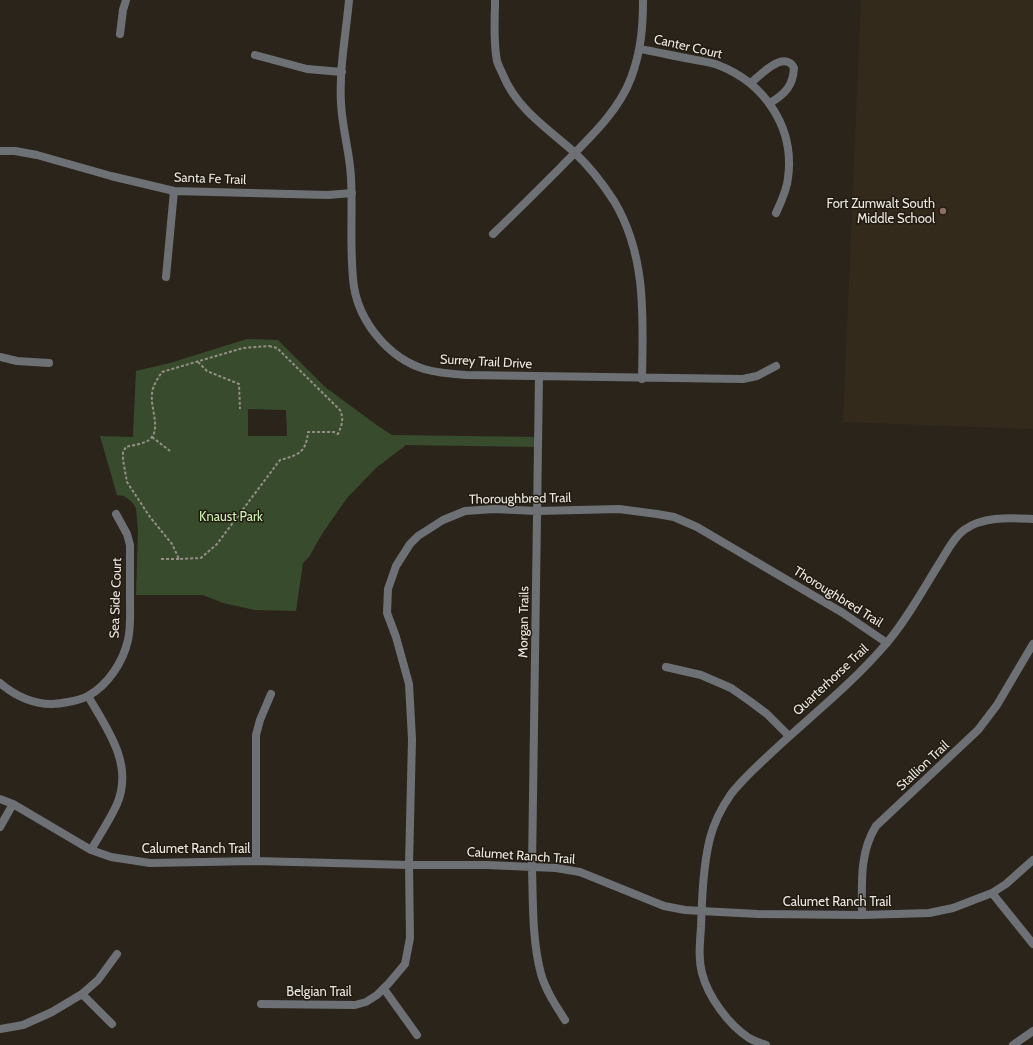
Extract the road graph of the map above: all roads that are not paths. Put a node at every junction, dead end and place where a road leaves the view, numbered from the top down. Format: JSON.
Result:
{"nodes":[{"id":1,"x":126,"y":0,"type":"edge"},
{"id":2,"x":349,"y":0,"type":"edge"},
{"id":3,"x":495,"y":0,"type":"edge"},
{"id":4,"x":643,"y":0,"type":"edge"},
{"id":5,"x":120,"y":34,"type":"dead end"},
{"id":6,"x":640,"y":49,"type":"junction"},
{"id":7,"x":255,"y":55,"type":"dead end"},
{"id":8,"x":342,"y":72,"type":"junction"},
{"id":9,"x":751,"y":83,"type":"junction"},
{"id":10,"x":770,"y":103,"type":"junction"},
{"id":11,"x":0,"y":151,"type":"edge"},
{"id":12,"x":575,"y":153,"type":"junction"},
{"id":13,"x":174,"y":191,"type":"junction"},
{"id":14,"x":352,"y":193,"type":"junction"},
{"id":15,"x":776,"y":213,"type":"dead end"},
{"id":16,"x":494,"y":234,"type":"dead end"},
{"id":17,"x":166,"y":277,"type":"dead end"},
{"id":18,"x":0,"y":357,"type":"edge"},
{"id":19,"x":49,"y":363,"type":"dead end"},
{"id":20,"x":776,"y":366,"type":"dead end"},
{"id":21,"x":540,"y":376,"type":"junction"},
{"id":22,"x":642,"y":379,"type":"junction"},
{"id":23,"x":537,"y":511,"type":"junction"},
{"id":24,"x":116,"y":514,"type":"dead end"},
{"id":25,"x":1033,"y":519,"type":"edge"},
{"id":26,"x":887,"y":643,"type":"junction"},
{"id":27,"x":1033,"y":644,"type":"edge"},
{"id":28,"x":666,"y":667,"type":"dead end"},
{"id":29,"x":0,"y":683,"type":"edge"},
{"id":30,"x":271,"y":694,"type":"dead end"},
{"id":31,"x":88,"y":696,"type":"junction"},
{"id":32,"x":789,"y":736,"type":"junction"},
{"id":33,"x":0,"y":798,"type":"edge"},
{"id":34,"x":13,"y":804,"type":"junction"},
{"id":35,"x":0,"y":827,"type":"edge"},
{"id":36,"x":91,"y":850,"type":"junction"},
{"id":37,"x":1033,"y":860,"type":"edge"},
{"id":38,"x":256,"y":862,"type":"junction"},
{"id":39,"x":409,"y":865,"type":"junction"},
{"id":40,"x":532,"y":867,"type":"junction"},
{"id":41,"x":992,"y":893,"type":"junction"},
{"id":42,"x":701,"y":911,"type":"junction"},
{"id":43,"x":862,"y":915,"type":"junction"},
{"id":44,"x":1033,"y":944,"type":"edge"},
{"id":45,"x":117,"y":954,"type":"dead end"},
{"id":46,"x":384,"y":989,"type":"junction"},
{"id":47,"x":82,"y":994,"type":"junction"},
{"id":48,"x":261,"y":1004,"type":"dead end"},
{"id":49,"x":565,"y":1020,"type":"dead end"},
{"id":50,"x":112,"y":1024,"type":"dead end"},
{"id":51,"x":0,"y":1029,"type":"edge"},
{"id":52,"x":1033,"y":1031,"type":"edge"},
{"id":53,"x":417,"y":1035,"type":"dead end"},
{"id":54,"x":766,"y":1045,"type":"edge"},
{"id":55,"x":1013,"y":1045,"type":"edge"}],
"edges":[{"from":1,"to":5,"type":"street"},
{"from":2,"to":8,"type":"street","name":"Surrey Trail Drive"},
{"from":3,"to":12,"type":"street"},
{"from":4,"to":6,"type":"street"},
{"from":6,"to":9,"type":"street","name":"Canter Court"},
{"from":6,"to":12,"type":"street"},
{"from":7,"to":8,"type":"street"},
{"from":8,"to":14,"type":"street","name":"Surrey Trail Drive"},
{"from":9,"to":10,"type":"street","name":"Canter Court"},
{"from":9,"to":10,"type":"street"},
{"from":10,"to":15,"type":"street","name":"Canter Court"},
{"from":11,"to":13,"type":"street","name":"Santa Fe Trail"},
{"from":12,"to":16,"type":"street"},
{"from":12,"to":22,"type":"street"},
{"from":13,"to":14,"type":"street","name":"Santa Fe Trail"},
{"from":13,"to":17,"type":"street"},
{"from":14,"to":21,"type":"street","name":"Surrey Trail Drive"},
{"from":18,"to":19,"type":"street"},
{"from":20,"to":22,"type":"street","name":"Surrey Trail Drive"},
{"from":21,"to":22,"type":"street","name":"Surrey Trail Drive"},
{"from":21,"to":23,"type":"street","name":"Morgan Trails"},
{"from":23,"to":26,"type":"street","name":"Thoroughbred Trail"},
{"from":23,"to":39,"type":"street","name":"Thoroughbred Trail"},
{"from":23,"to":40,"type":"street","name":"Morgan Trails"},
{"from":24,"to":31,"type":"street","name":"Sea Side Court"},
{"from":25,"to":26,"type":"street","name":"Quarterhorse Trail"},
{"from":26,"to":32,"type":"street","name":"Quarterhorse Trail"},
{"from":27,"to":43,"type":"street","name":"Stallion Trail"},
{"from":28,"to":32,"type":"street"},
{"from":29,"to":31,"type":"street"},
{"from":30,"to":38,"type":"street"},
{"from":31,"to":36,"type":"street"},
{"from":32,"to":42,"type":"street","name":"Quarterhorse Trail"},
{"from":33,"to":34,"type":"street","name":"Calumet Ranch Trail"},
{"from":34,"to":35,"type":"street"},
{"from":34,"to":36,"type":"street","name":"Calumet Ranch Trail"},
{"from":36,"to":38,"type":"street","name":"Calumet Ranch Trail"},
{"from":37,"to":41,"type":"street","name":"Calumet Ranch Trail"},
{"from":38,"to":39,"type":"street","name":"Calumet Ranch Trail"},
{"from":39,"to":40,"type":"street","name":"Calumet Ranch Trail"},
{"from":39,"to":46,"type":"street","name":"Belgian Trail"},
{"from":40,"to":42,"type":"street","name":"Calumet Ranch Trail"},
{"from":40,"to":49,"type":"street","name":"Morgan Trails"},
{"from":41,"to":43,"type":"street","name":"Calumet Ranch Trail"},
{"from":41,"to":44,"type":"street"},
{"from":42,"to":43,"type":"street","name":"Calumet Ranch Trail"},
{"from":42,"to":54,"type":"street","name":"Quarterhorse Trail"},
{"from":45,"to":47,"type":"street"},
{"from":46,"to":48,"type":"street","name":"Belgian Trail"},
{"from":46,"to":53,"type":"street"},
{"from":47,"to":50,"type":"street"},
{"from":47,"to":51,"type":"street"},
{"from":52,"to":55,"type":"street"}]}
